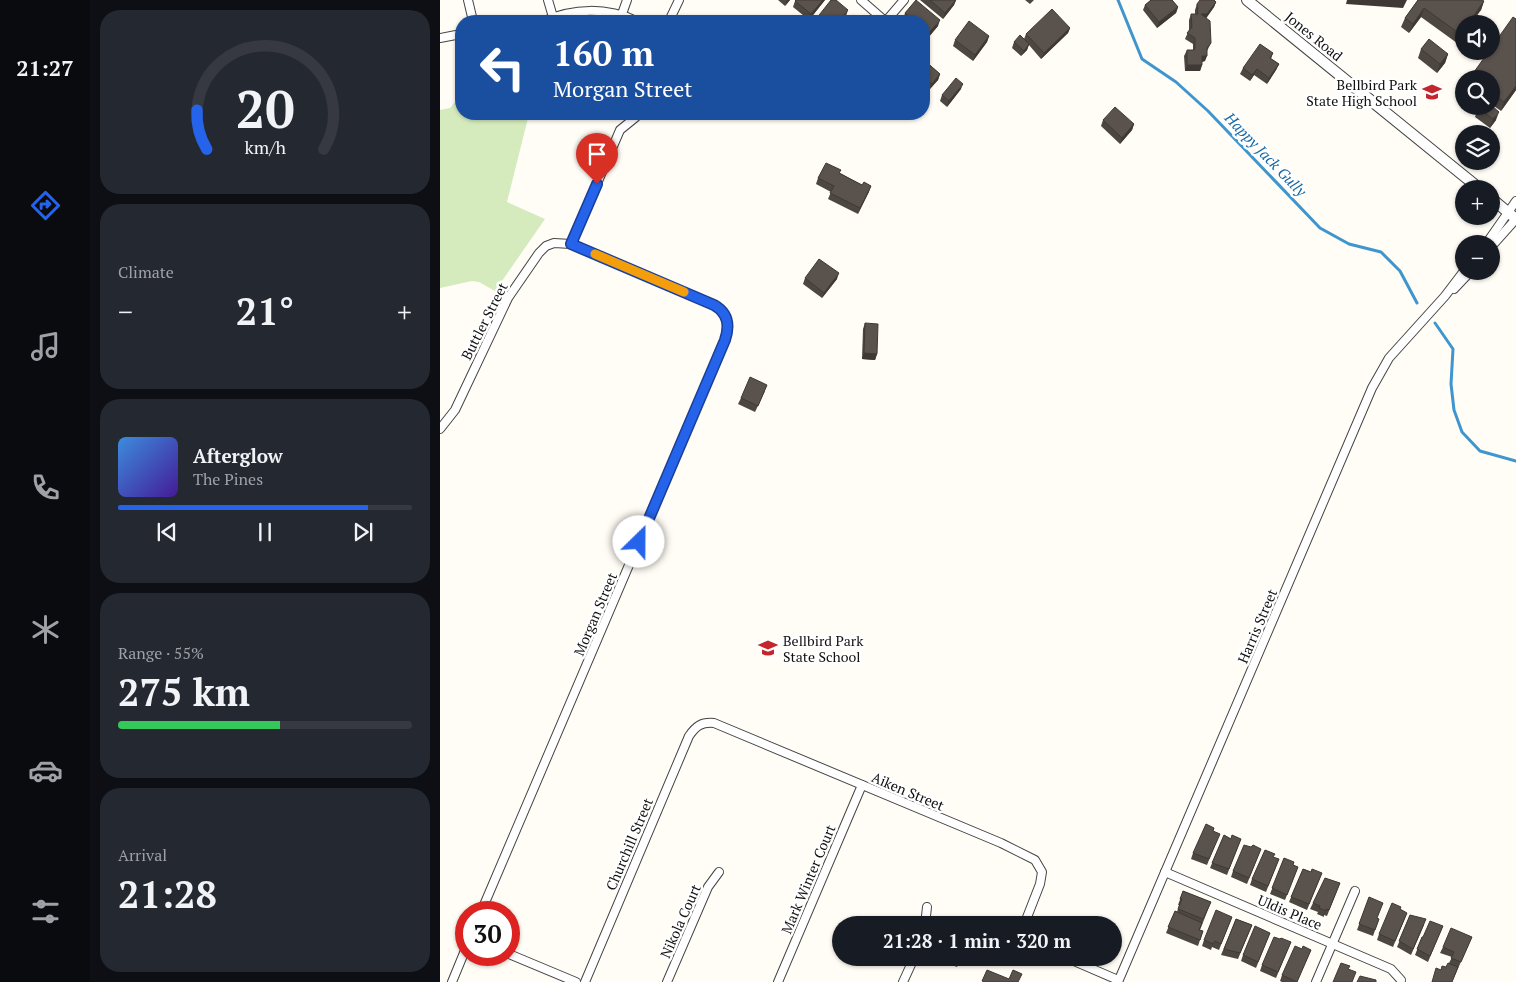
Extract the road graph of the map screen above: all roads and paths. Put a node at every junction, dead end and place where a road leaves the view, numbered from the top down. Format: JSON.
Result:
{"nodes":[{"id":1,"x":468,"y":0,"type":"edge"},
{"id":2,"x":548,"y":0,"type":"edge"},
{"id":3,"x":627,"y":0,"type":"edge"},
{"id":4,"x":679,"y":0,"type":"edge"},
{"id":5,"x":861,"y":0,"type":"edge"},
{"id":6,"x":904,"y":0,"type":"edge"},
{"id":7,"x":1247,"y":0,"type":"edge"},
{"id":8,"x":622,"y":14,"type":"joint"},
{"id":9,"x":472,"y":15,"type":"edge"},
{"id":10,"x":552,"y":15,"type":"edge"},
{"id":11,"x":558,"y":15,"type":"edge"},
{"id":12,"x":672,"y":15,"type":"edge"},
{"id":13,"x":879,"y":15,"type":"edge"},
{"id":14,"x":891,"y":15,"type":"edge"},
{"id":15,"x":455,"y":35,"type":"edge"},
{"id":16,"x":440,"y":38,"type":"edge"},
{"id":17,"x":631,"y":120,"type":"edge"},
{"id":18,"x":1469,"y":180,"type":"edge"},
{"id":19,"x":1516,"y":201,"type":"edge"},
{"id":20,"x":1500,"y":205,"type":"edge"},
{"id":21,"x":1513,"y":216,"type":"edge"},
{"id":22,"x":1495,"y":235,"type":"edge"},
{"id":23,"x":1500,"y":235,"type":"edge"},
{"id":24,"x":571,"y":244,"type":"junction"},
{"id":25,"x":1457,"y":280,"type":"edge"},
{"id":26,"x":1465,"y":280,"type":"edge"},
{"id":27,"x":1445,"y":296,"type":"junction"},
{"id":28,"x":440,"y":429,"type":"edge"},
{"id":29,"x":704,"y":722,"type":"joint"},
{"id":30,"x":862,"y":785,"type":"junction"},
{"id":31,"x":719,"y":872,"type":"dead end"},
{"id":32,"x":1165,"y":872,"type":"junction"},
{"id":33,"x":1355,"y":891,"type":"dead end"},
{"id":34,"x":487,"y":901,"type":"edge"},
{"id":35,"x":927,"y":907,"type":"dead end"},
{"id":36,"x":926,"y":916,"type":"edge"},
{"id":37,"x":1027,"y":916,"type":"edge"},
{"id":38,"x":1332,"y":943,"type":"junction"},
{"id":39,"x":520,"y":959,"type":"edge"},
{"id":40,"x":459,"y":966,"type":"edge"},
{"id":41,"x":910,"y":966,"type":"edge"},
{"id":42,"x":1085,"y":966,"type":"edge"},
{"id":43,"x":1401,"y":980,"type":"dead end"},
{"id":44,"x":1118,"y":981,"type":"edge"},
{"id":45,"x":452,"y":982,"type":"edge"},
{"id":46,"x":576,"y":982,"type":"edge"},
{"id":47,"x":585,"y":982,"type":"edge"},
{"id":48,"x":667,"y":982,"type":"edge"},
{"id":49,"x":778,"y":982,"type":"edge"},
{"id":50,"x":903,"y":982,"type":"edge"},
{"id":51,"x":1316,"y":982,"type":"edge"}],
"edges":[{"from":1,"to":9,"type":"street"},
{"from":2,"to":10,"type":"street"},
{"from":3,"to":8,"type":"street"},
{"from":4,"to":12,"type":"street"},
{"from":5,"to":13,"type":"street"},
{"from":6,"to":14,"type":"street"},
{"from":7,"to":18,"type":"street","name":"Jones Road"},
{"from":8,"to":11,"type":"street"},
{"from":15,"to":16,"type":"street"},
{"from":17,"to":24,"type":"street"},
{"from":19,"to":21,"type":"street"},
{"from":20,"to":21,"type":"street"},
{"from":21,"to":22,"type":"street"},
{"from":21,"to":23,"type":"street"},
{"from":24,"to":28,"type":"street","name":"Buttler Street"},
{"from":24,"to":34,"type":"street","name":"Morgan Street"},
{"from":25,"to":27,"type":"street","name":"Harris Street"},
{"from":26,"to":27,"type":"street","name":"Harris Street"},
{"from":27,"to":32,"type":"street","name":"Harris Street"},
{"from":29,"to":30,"type":"street","name":"Aiken Street"},
{"from":29,"to":47,"type":"street","name":"Churchill Street"},
{"from":30,"to":37,"type":"street","name":"Aiken Street"},
{"from":30,"to":49,"type":"street","name":"Mark Winter Court"},
{"from":31,"to":48,"type":"street","name":"Nikola Court"},
{"from":32,"to":38,"type":"street","name":"Uldis Place"},
{"from":32,"to":44,"type":"street","name":"Harris Street"},
{"from":33,"to":38,"type":"street"},
{"from":35,"to":36,"type":"street"},
{"from":38,"to":43,"type":"street","name":"Uldis Place"},
{"from":38,"to":51,"type":"street"},
{"from":39,"to":46,"type":"street"},
{"from":40,"to":45,"type":"street"},
{"from":41,"to":50,"type":"street"},
{"from":42,"to":44,"type":"street"}]}
